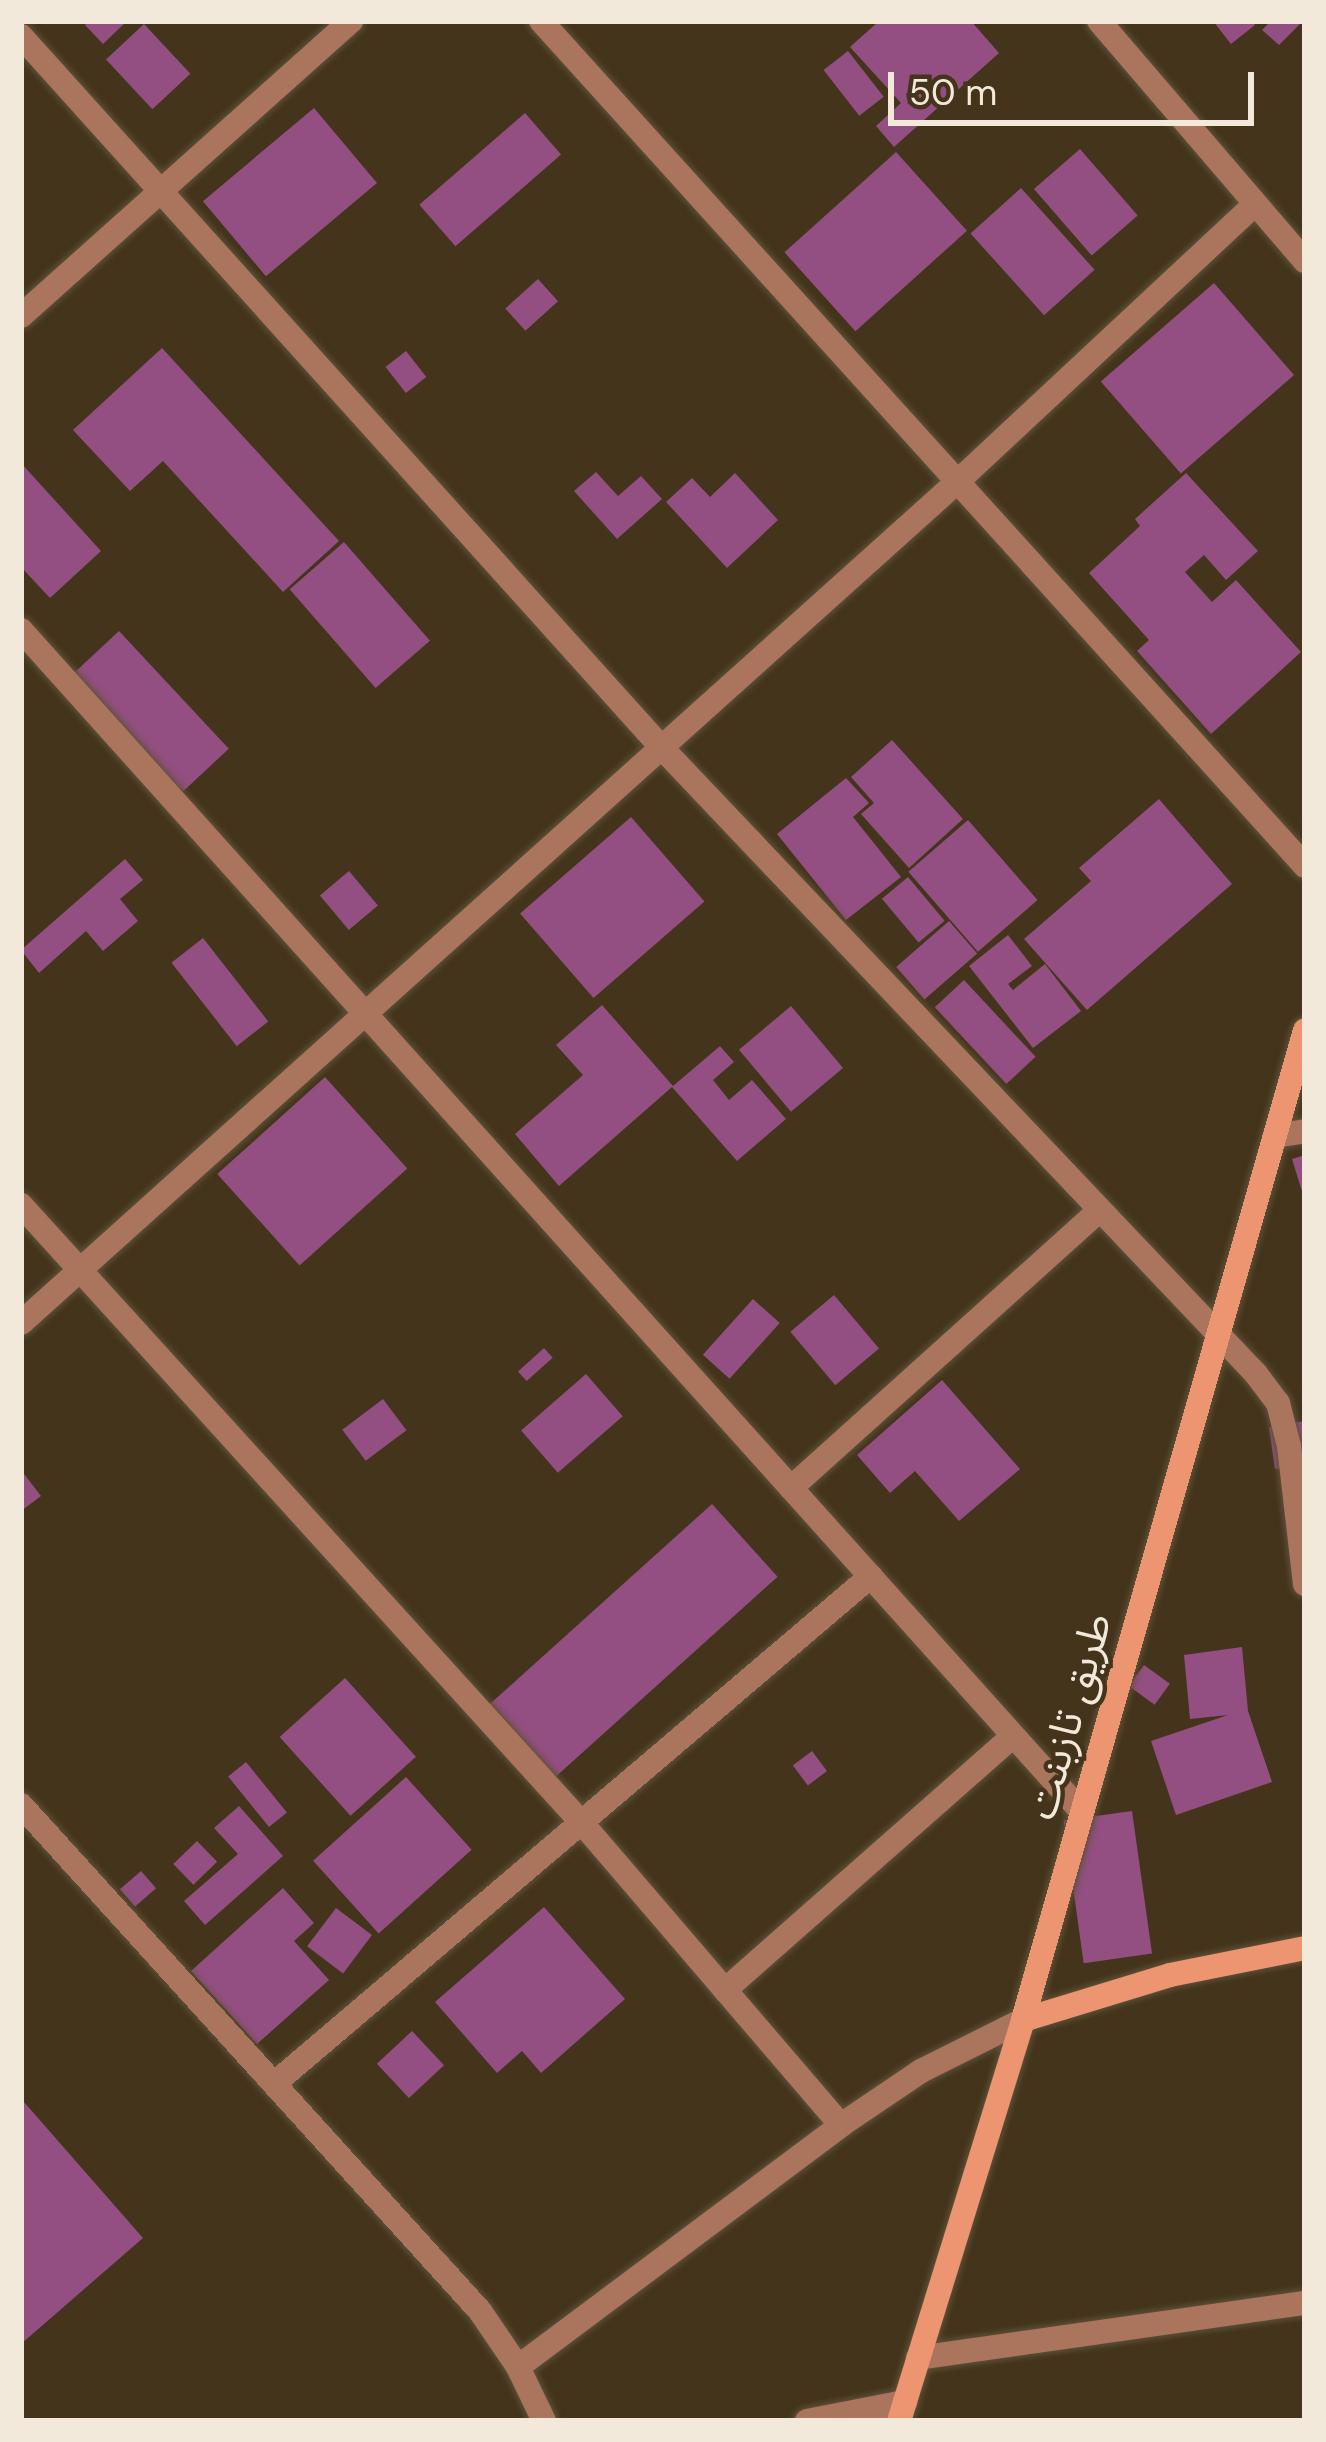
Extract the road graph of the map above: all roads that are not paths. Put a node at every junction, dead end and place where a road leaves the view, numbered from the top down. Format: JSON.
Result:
{"nodes":[{"id":1,"x":351,"y":21,"type":"edge"},
{"id":2,"x":542,"y":21,"type":"edge"},
{"id":3,"x":1099,"y":21,"type":"edge"},
{"id":4,"x":21,"y":35,"type":"edge"},
{"id":5,"x":160,"y":190,"type":"junction"},
{"id":6,"x":1254,"y":205,"type":"junction"},
{"id":7,"x":1305,"y":261,"type":"edge"},
{"id":8,"x":21,"y":316,"type":"edge"},
{"id":9,"x":956,"y":483,"type":"junction"},
{"id":10,"x":21,"y":630,"type":"edge"},
{"id":11,"x":662,"y":748,"type":"junction"},
{"id":12,"x":1305,"y":866,"type":"edge"},
{"id":13,"x":368,"y":1016,"type":"junction"},
{"id":14,"x":1305,"y":1030,"type":"edge"},
{"id":15,"x":1305,"y":1130,"type":"edge"},
{"id":16,"x":1275,"y":1136,"type":"junction"},
{"id":17,"x":21,"y":1205,"type":"edge"},
{"id":18,"x":1099,"y":1211,"type":"junction"},
{"id":19,"x":79,"y":1271,"type":"junction"},
{"id":20,"x":21,"y":1323,"type":"edge"},
{"id":21,"x":1218,"y":1336,"type":"junction"},
{"id":22,"x":791,"y":1488,"type":"junction"},
{"id":23,"x":871,"y":1576,"type":"junction"},
{"id":24,"x":1305,"y":1584,"type":"edge"},
{"id":25,"x":1013,"y":1736,"type":"junction"},
{"id":26,"x":21,"y":1805,"type":"edge"},
{"id":27,"x":1082,"y":1812,"type":"junction"},
{"id":28,"x":582,"y":1823,"type":"junction"},
{"id":29,"x":1305,"y":1948,"type":"edge"},
{"id":30,"x":725,"y":1990,"type":"junction"},
{"id":31,"x":1023,"y":2020,"type":"junction"},
{"id":32,"x":275,"y":2084,"type":"junction"},
{"id":33,"x":841,"y":2125,"type":"junction"},
{"id":34,"x":1305,"y":2303,"type":"edge"},
{"id":35,"x":918,"y":2358,"type":"junction"},
{"id":36,"x":518,"y":2367,"type":"junction"},
{"id":37,"x":902,"y":2412,"type":"edge"},
{"id":38,"x":544,"y":2421,"type":"edge"},
{"id":39,"x":807,"y":2421,"type":"edge"}],
"edges":[{"from":1,"to":5,"type":"street"},
{"from":2,"to":9,"type":"street"},
{"from":3,"to":6,"type":"street"},
{"from":4,"to":5,"type":"street"},
{"from":5,"to":8,"type":"street"},
{"from":5,"to":11,"type":"street"},
{"from":6,"to":7,"type":"street"},
{"from":6,"to":9,"type":"street"},
{"from":9,"to":11,"type":"street"},
{"from":9,"to":12,"type":"street"},
{"from":10,"to":13,"type":"street"},
{"from":11,"to":13,"type":"street"},
{"from":11,"to":18,"type":"street"},
{"from":13,"to":19,"type":"street"},
{"from":13,"to":22,"type":"street"},
{"from":14,"to":16,"type":"street","name":"طريق تازبنت"},
{"from":15,"to":16,"type":"street"},
{"from":16,"to":21,"type":"street","name":"طريق تازبنت"},
{"from":17,"to":19,"type":"street"},
{"from":18,"to":21,"type":"street"},
{"from":18,"to":22,"type":"street"},
{"from":19,"to":20,"type":"street"},
{"from":19,"to":28,"type":"street"},
{"from":21,"to":24,"type":"street"},
{"from":21,"to":27,"type":"street","name":"طريق تازبنت"},
{"from":22,"to":23,"type":"street"},
{"from":23,"to":25,"type":"street"},
{"from":23,"to":28,"type":"street"},
{"from":25,"to":27,"type":"street"},
{"from":25,"to":30,"type":"street"},
{"from":26,"to":32,"type":"street"},
{"from":27,"to":31,"type":"street","name":"طريق تازبنت"},
{"from":28,"to":30,"type":"street"},
{"from":28,"to":32,"type":"street"},
{"from":29,"to":31,"type":"street"},
{"from":30,"to":33,"type":"street"},
{"from":31,"to":33,"type":"street"},
{"from":31,"to":35,"type":"street","name":"طريق تازبنت"},
{"from":32,"to":36,"type":"street"},
{"from":33,"to":36,"type":"street"},
{"from":34,"to":35,"type":"street"},
{"from":35,"to":37,"type":"street","name":"طريق تازبنت"},
{"from":36,"to":38,"type":"street"},
{"from":37,"to":39,"type":"street"}]}
